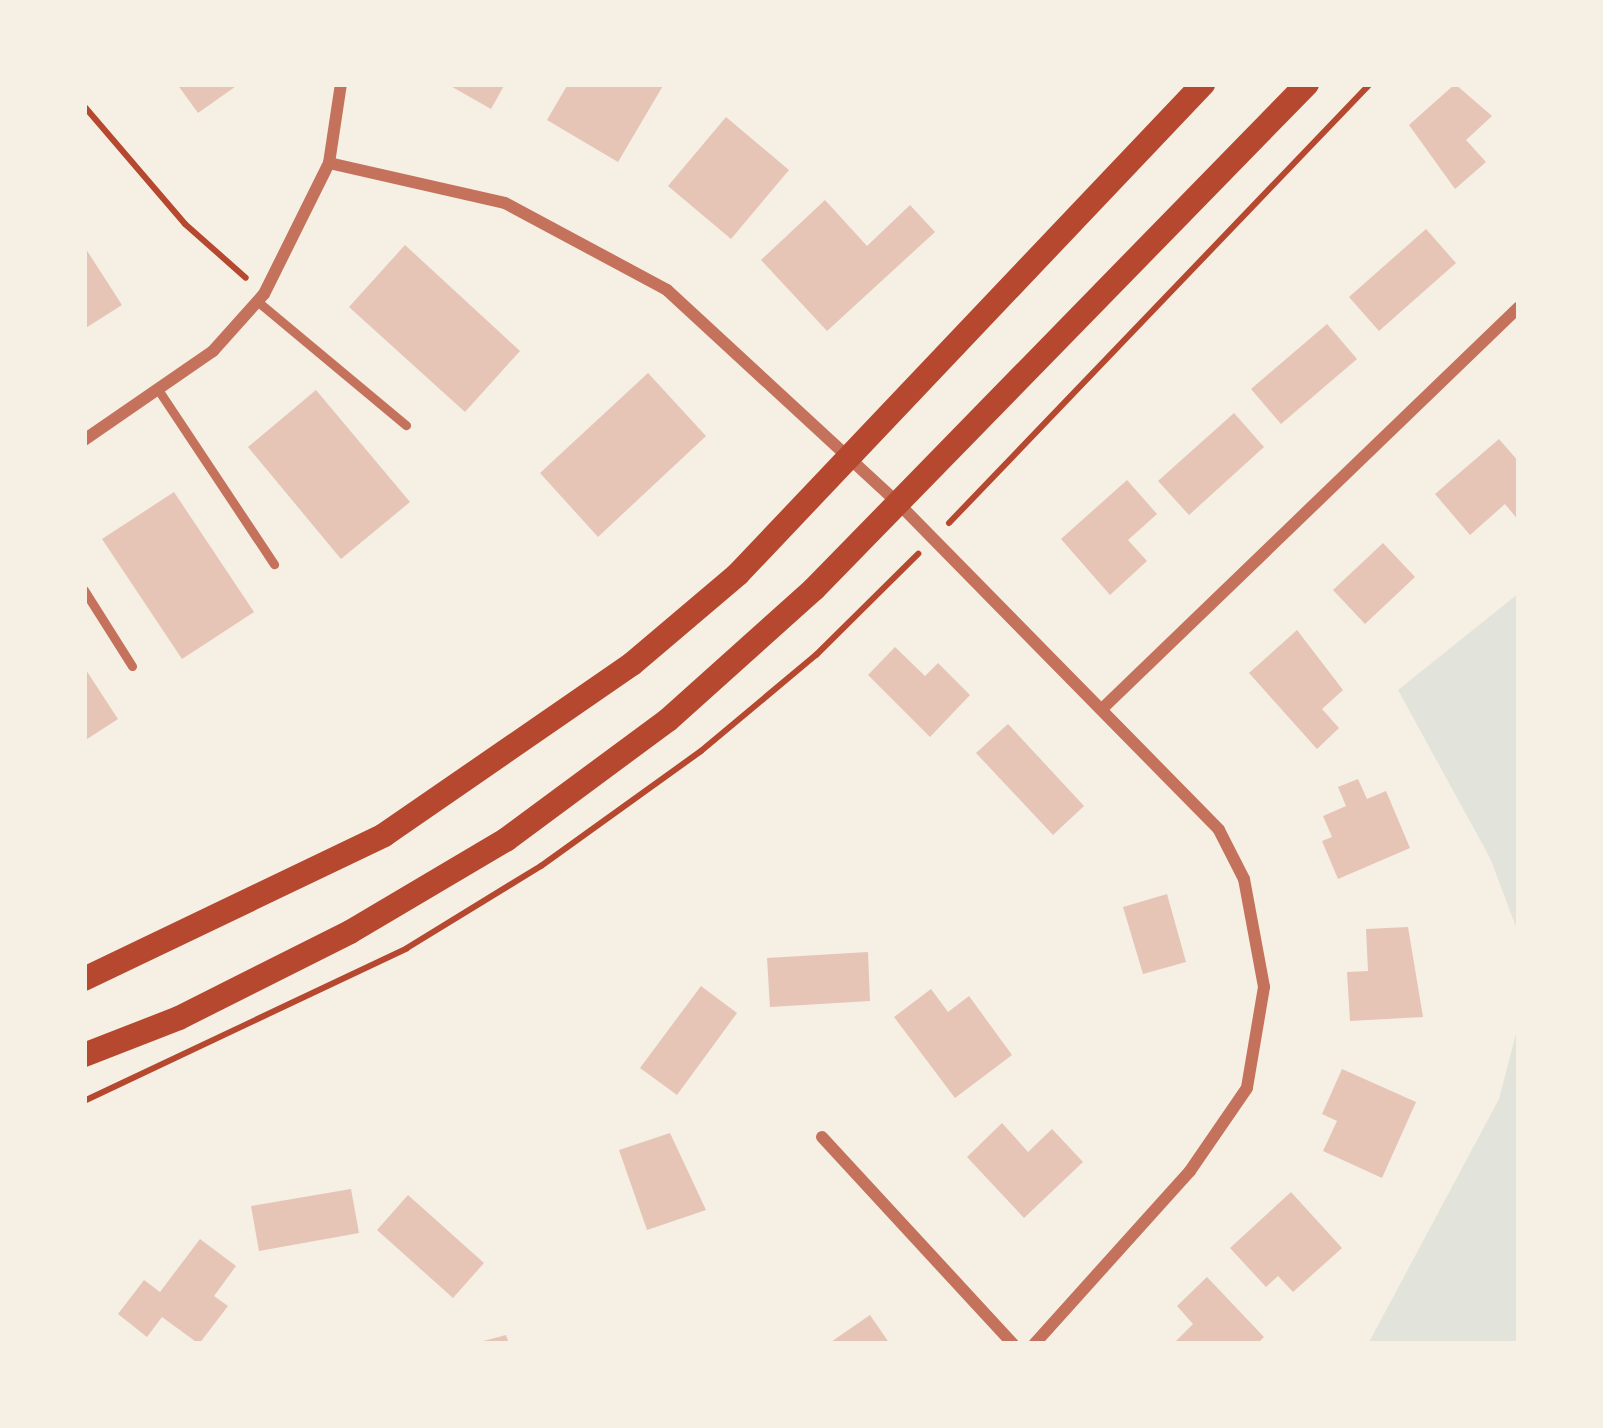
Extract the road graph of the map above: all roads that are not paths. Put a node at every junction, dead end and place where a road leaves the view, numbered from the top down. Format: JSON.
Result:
{"nodes":[{"id":1,"x":341,"y":84,"type":"edge"},
{"id":2,"x":1203,"y":84,"type":"edge"},
{"id":3,"x":1307,"y":84,"type":"edge"},
{"id":4,"x":328,"y":163,"type":"junction"},
{"id":5,"x":261,"y":297,"type":"junction"},
{"id":6,"x":1519,"y":307,"type":"edge"},
{"id":7,"x":159,"y":391,"type":"junction"},
{"id":8,"x":406,"y":425,"type":"dead end"},
{"id":9,"x":84,"y":440,"type":"edge"},
{"id":10,"x":847,"y":458,"type":"junction"},
{"id":11,"x":898,"y":503,"type":"junction"},
{"id":12,"x":274,"y":564,"type":"dead end"},
{"id":13,"x":84,"y":590,"type":"edge"},
{"id":14,"x":132,"y":666,"type":"dead end"},
{"id":15,"x":1104,"y":706,"type":"junction"},
{"id":16,"x":84,"y":980,"type":"edge"},
{"id":17,"x":84,"y":1054,"type":"edge"},
{"id":18,"x":822,"y":1137,"type":"dead end"},
{"id":19,"x":1013,"y":1344,"type":"edge"},
{"id":20,"x":1034,"y":1344,"type":"edge"}],
"edges":[{"from":1,"to":4,"type":"street"},
{"from":2,"to":10,"type":"main road"},
{"from":3,"to":11,"type":"main road"},
{"from":4,"to":5,"type":"street"},
{"from":4,"to":10,"type":"street"},
{"from":5,"to":7,"type":"street"},
{"from":5,"to":8,"type":"lane"},
{"from":6,"to":15,"type":"street"},
{"from":7,"to":9,"type":"street"},
{"from":7,"to":12,"type":"lane"},
{"from":10,"to":11,"type":"street"},
{"from":10,"to":16,"type":"main road"},
{"from":11,"to":15,"type":"street"},
{"from":11,"to":17,"type":"main road"},
{"from":13,"to":14,"type":"lane"},
{"from":15,"to":20,"type":"street"},
{"from":18,"to":19,"type":"street"}]}
